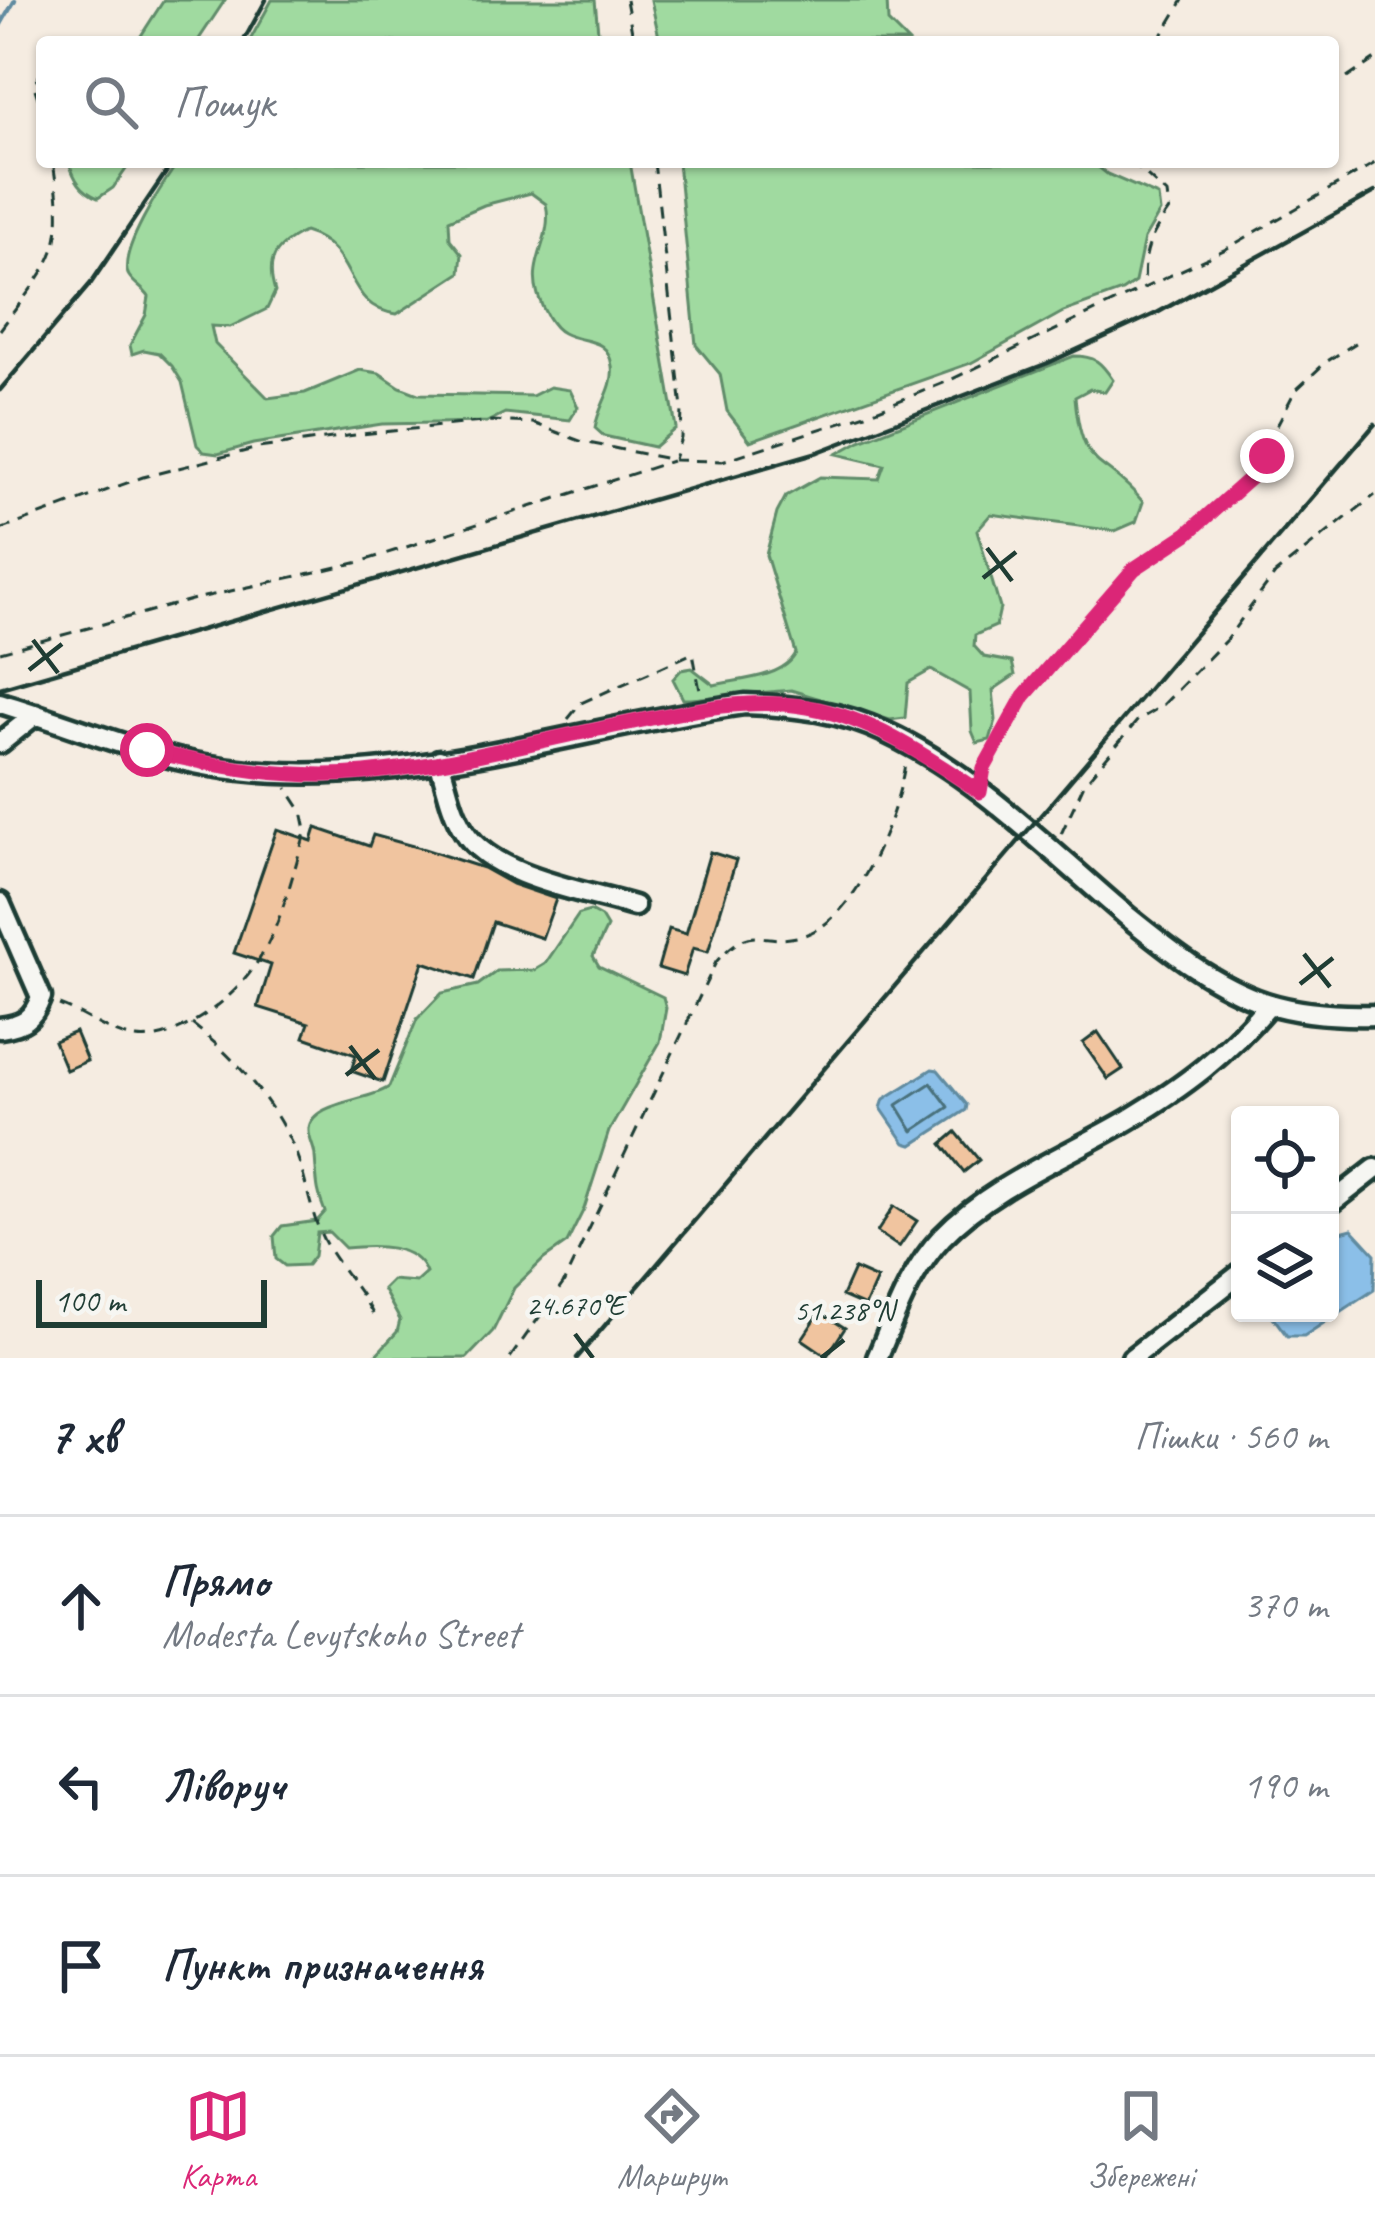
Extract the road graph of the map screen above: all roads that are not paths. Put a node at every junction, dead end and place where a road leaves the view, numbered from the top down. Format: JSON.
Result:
{"nodes":[{"id":1,"x":0,"y":703,"type":"edge"},
{"id":2,"x":36,"y":714,"type":"junction"},
{"id":3,"x":0,"y":742,"type":"edge"},
{"id":4,"x":439,"y":760,"type":"junction"},
{"id":5,"x":0,"y":903,"type":"edge"},
{"id":6,"x":634,"y":906,"type":"dead end"},
{"id":7,"x":1269,"y":1004,"type":"junction"},
{"id":8,"x":1375,"y":1015,"type":"edge"},
{"id":9,"x":0,"y":1028,"type":"edge"},
{"id":10,"x":1375,"y":1169,"type":"edge"},
{"id":11,"x":1339,"y":1197,"type":"edge"},
{"id":12,"x":1231,"y":1281,"type":"edge"},
{"id":13,"x":877,"y":1358,"type":"edge"},
{"id":14,"x":1132,"y":1358,"type":"edge"}],
"edges":[{"from":1,"to":2,"type":"street"},
{"from":2,"to":3,"type":"street"},
{"from":2,"to":4,"type":"street"},
{"from":4,"to":6,"type":"street"},
{"from":4,"to":7,"type":"street"},
{"from":5,"to":9,"type":"street"},
{"from":7,"to":8,"type":"street"},
{"from":7,"to":13,"type":"street"},
{"from":10,"to":11,"type":"street"},
{"from":12,"to":14,"type":"street"}]}
